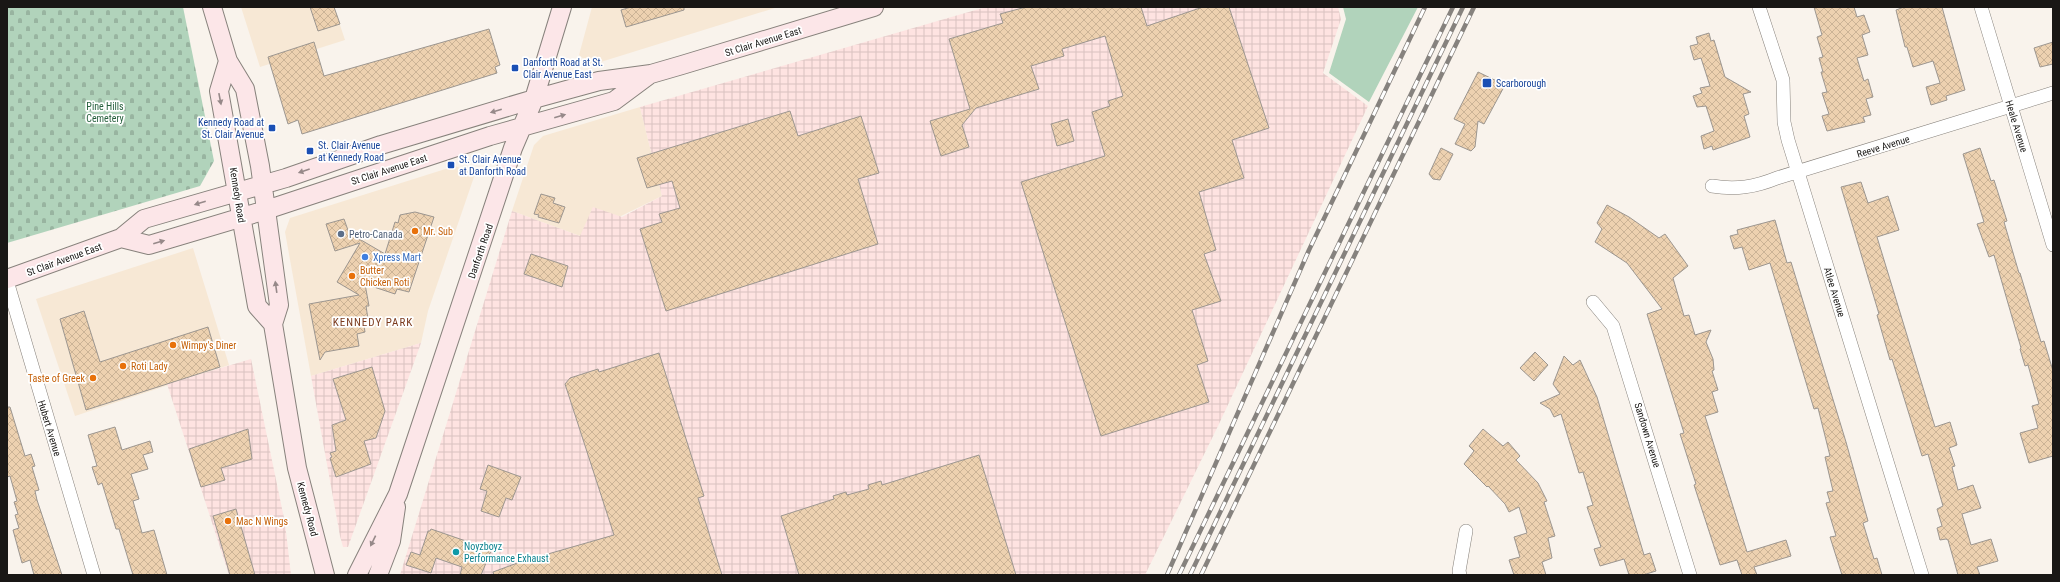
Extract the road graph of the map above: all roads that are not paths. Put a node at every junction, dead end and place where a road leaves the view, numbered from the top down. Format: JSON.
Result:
{"nodes":[{"id":1,"x":212,"y":7,"type":"edge"},
{"id":2,"x":562,"y":7,"type":"edge"},
{"id":3,"x":874,"y":7,"type":"edge"},
{"id":4,"x":1759,"y":7,"type":"edge"},
{"id":5,"x":1981,"y":7,"type":"edge"},
{"id":6,"x":228,"y":61,"type":"junction"},
{"id":7,"x":651,"y":74,"type":"junction"},
{"id":8,"x":2053,"y":93,"type":"edge"},
{"id":9,"x":534,"y":99,"type":"junction"},
{"id":10,"x":2011,"y":106,"type":"junction"},
{"id":11,"x":523,"y":127,"type":"junction"},
{"id":12,"x":1798,"y":172,"type":"junction"},
{"id":13,"x":263,"y":184,"type":"junction"},
{"id":14,"x":1712,"y":186,"type":"dead end"},
{"id":15,"x":237,"y":191,"type":"junction"},
{"id":16,"x":266,"y":210,"type":"junction"},
{"id":17,"x":241,"y":218,"type":"junction"},
{"id":18,"x":121,"y":238,"type":"junction"},
{"id":19,"x":2053,"y":245,"type":"edge"},
{"id":20,"x":7,"y":280,"type":"edge"},
{"id":21,"x":1594,"y":302,"type":"dead end"},
{"id":22,"x":272,"y":324,"type":"junction"},
{"id":23,"x":398,"y":494,"type":"junction"},
{"id":24,"x":1466,"y":532,"type":"dead end"},
{"id":25,"x":94,"y":575,"type":"edge"},
{"id":26,"x":325,"y":575,"type":"edge"},
{"id":27,"x":357,"y":575,"type":"edge"},
{"id":28,"x":378,"y":575,"type":"edge"},
{"id":29,"x":1460,"y":575,"type":"edge"},
{"id":30,"x":1690,"y":575,"type":"edge"},
{"id":31,"x":1922,"y":575,"type":"edge"}],
"edges":[{"from":1,"to":6,"type":"main road"},
{"from":2,"to":9,"type":"main road","name":"Danforth Road"},
{"from":3,"to":7,"type":"main road","name":"St Clair Avenue East"},
{"from":4,"to":12,"type":"street","name":"Atlee Avenue"},
{"from":5,"to":10,"type":"street","name":"Heale Avenue"},
{"from":6,"to":13,"type":"main road"},
{"from":6,"to":15,"type":"main road","name":"Kennedy Road","one_way":true},
{"from":7,"to":9,"type":"main road","name":"St Clair Avenue East"},
{"from":11,"to":7,"type":"main road","name":"St Clair Avenue East","one_way":true},
{"from":8,"to":10,"type":"street","name":"Reeve Avenue"},
{"from":9,"to":11,"type":"main road","name":"Danforth Road"},
{"from":9,"to":13,"type":"main road","name":"St Clair Avenue East","one_way":true},
{"from":10,"to":12,"type":"street","name":"Reeve Avenue"},
{"from":10,"to":19,"type":"street","name":"Heale Avenue"},
{"from":11,"to":16,"type":"main road","name":"St Clair Avenue East"},
{"from":11,"to":23,"type":"main road","name":"Danforth Road"},
{"from":12,"to":14,"type":"street","name":"Reeve Avenue"},
{"from":12,"to":31,"type":"street","name":"Atlee Avenue"},
{"from":13,"to":15,"type":"main road","name":"St Clair Avenue East"},
{"from":13,"to":16,"type":"main road"},
{"from":15,"to":17,"type":"main road","name":"Kennedy Road"},
{"from":15,"to":18,"type":"main road","name":"St Clair Avenue East","one_way":true},
{"from":16,"to":17,"type":"main road","name":"St Clair Avenue East"},
{"from":22,"to":16,"type":"main road","one_way":true},
{"from":18,"to":17,"type":"main road","name":"St Clair Avenue East","one_way":true},
{"from":17,"to":22,"type":"main road","name":"Kennedy Road"},
{"from":18,"to":20,"type":"main road","name":"St Clair Avenue East"},
{"from":20,"to":25,"type":"street","name":"Hubert Avenue"},
{"from":21,"to":30,"type":"street","name":"Sandown Avenue"},
{"from":22,"to":26,"type":"main road","name":"Kennedy Road"},
{"from":23,"to":27,"type":"main road","name":"Danforth Road","one_way":true},
{"from":23,"to":28,"type":"main road","name":"Danforth Road"},
{"from":24,"to":29,"type":"street"}]}
